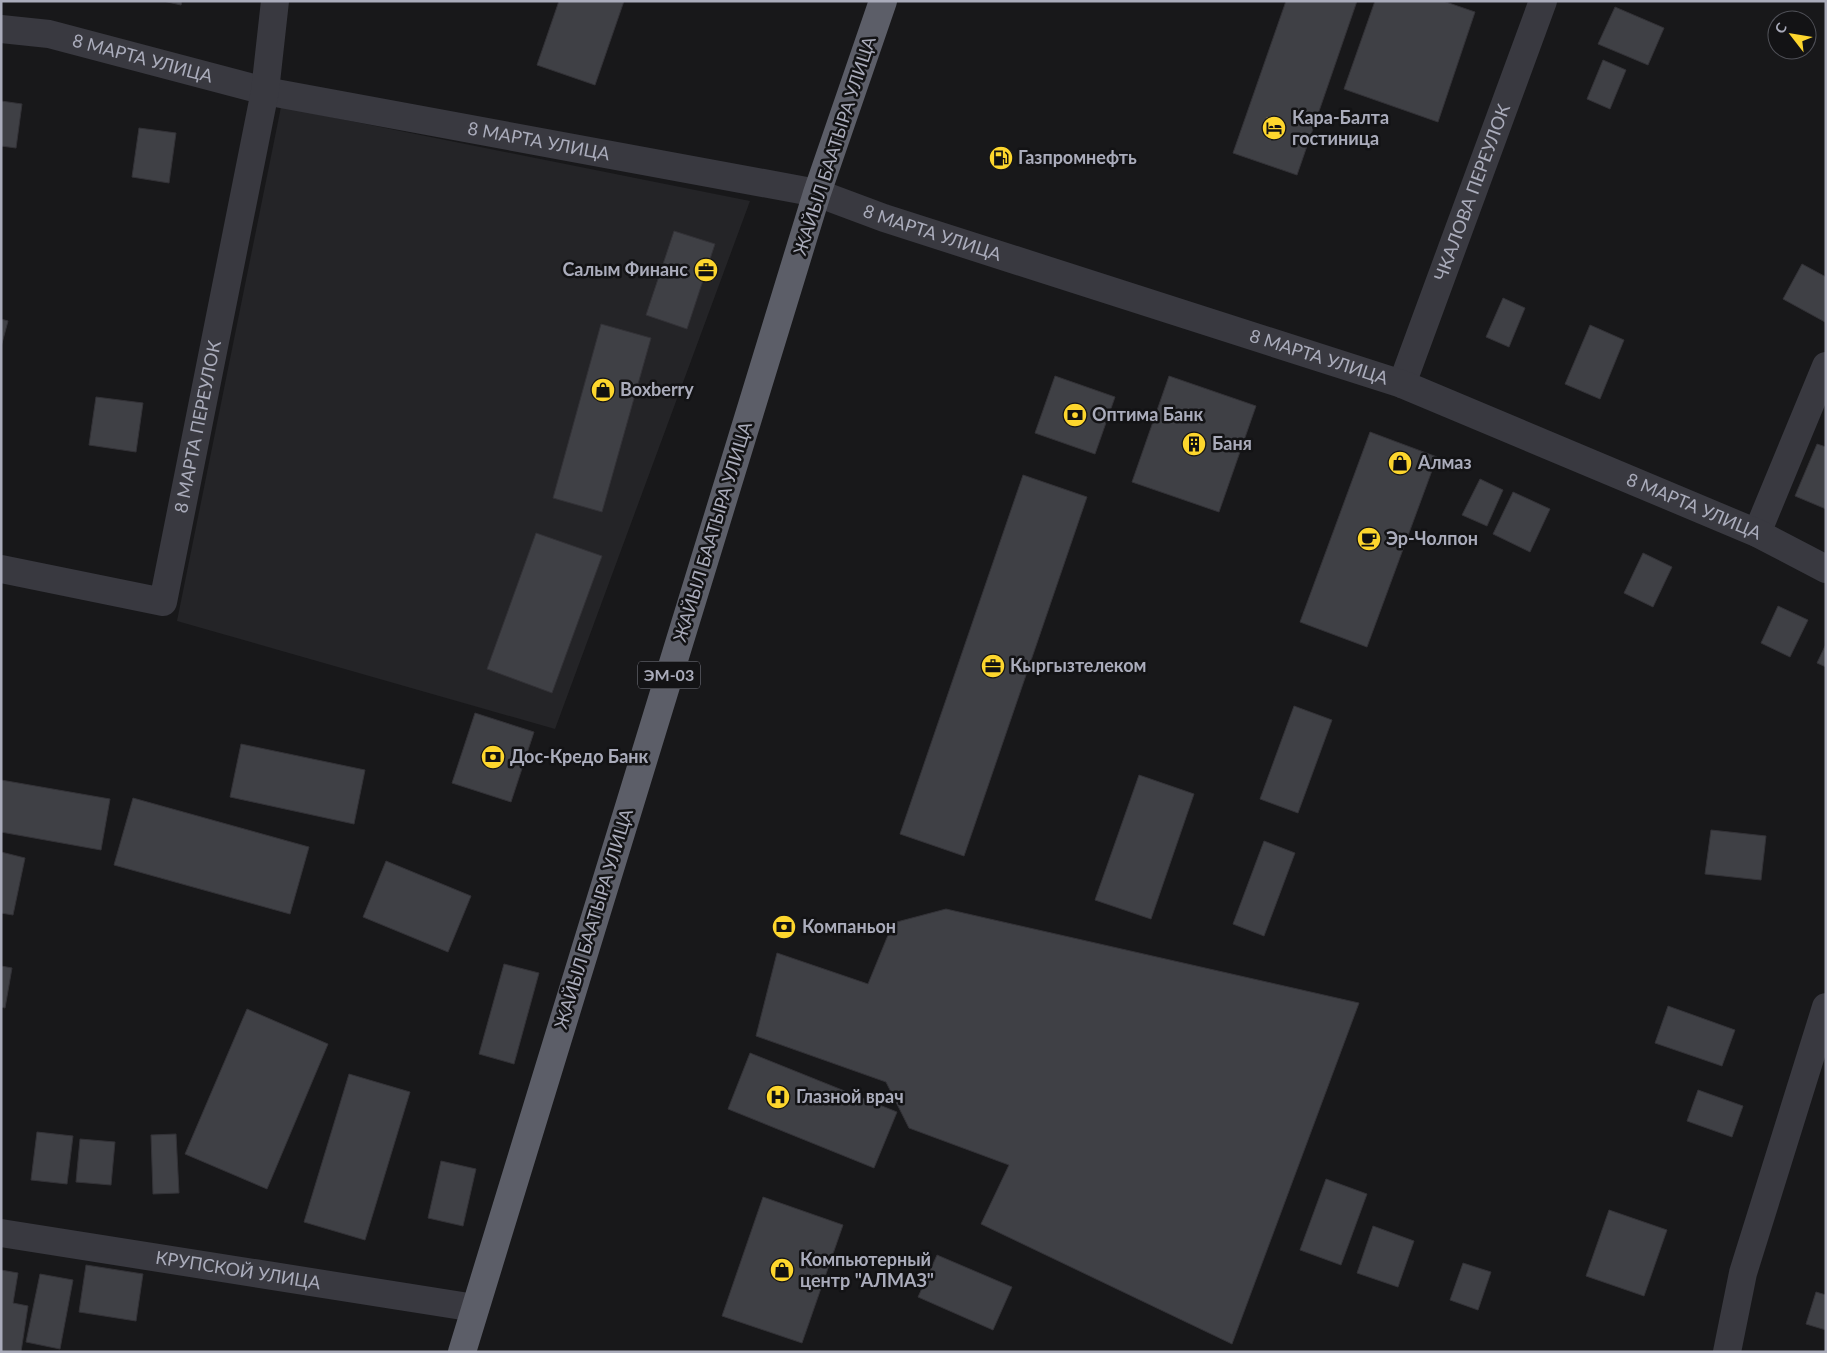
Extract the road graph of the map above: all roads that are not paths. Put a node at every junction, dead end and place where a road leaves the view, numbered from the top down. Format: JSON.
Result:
{"nodes":[{"id":1,"x":275,"y":1,"type":"edge"},
{"id":2,"x":884,"y":1,"type":"edge"},
{"id":3,"x":1544,"y":1,"type":"edge"},
{"id":4,"x":1,"y":29,"type":"edge"},
{"id":5,"x":265,"y":91,"type":"junction"},
{"id":6,"x":817,"y":193,"type":"junction"},
{"id":7,"x":1826,"y":366,"type":"edge"},
{"id":8,"x":1402,"y":384,"type":"junction"},
{"id":9,"x":1757,"y":533,"type":"junction"},
{"id":10,"x":1,"y":569,"type":"edge"},
{"id":11,"x":1826,"y":569,"type":"edge"},
{"id":12,"x":1826,"y":1007,"type":"edge"},
{"id":13,"x":1,"y":1233,"type":"edge"},
{"id":14,"x":475,"y":1308,"type":"junction"},
{"id":15,"x":462,"y":1352,"type":"edge"},
{"id":16,"x":1727,"y":1352,"type":"edge"}],
"edges":[{"from":1,"to":5,"type":"street"},
{"from":2,"to":6,"type":"highway","name":"ЖАЙЫЛ БААТЫРА УЛИЦА","number":"ЭМ-03"},
{"from":3,"to":8,"type":"street","name":"ЧКАЛОВА ПЕРЕУЛОК"},
{"from":4,"to":5,"type":"street","name":"8 МАРТА УЛИЦА"},
{"from":5,"to":6,"type":"street","name":"8 МАРТА УЛИЦА"},
{"from":5,"to":10,"type":"street","name":"8 МАРТА ПЕРЕУЛОК"},
{"from":6,"to":8,"type":"street","name":"8 МАРТА УЛИЦА"},
{"from":6,"to":14,"type":"highway","name":"ЖАЙЫЛ БААТЫРА УЛИЦА","number":"ЭМ-03"},
{"from":7,"to":9,"type":"street"},
{"from":8,"to":9,"type":"street","name":"8 МАРТА УЛИЦА"},
{"from":9,"to":11,"type":"street","name":"8 МАРТА УЛИЦА"},
{"from":12,"to":16,"type":"street"},
{"from":13,"to":14,"type":"street","name":"КРУПСКОЙ УЛИЦА"},
{"from":14,"to":15,"type":"highway","name":"ЖАЙЫЛ БААТЫРА УЛИЦА","number":"ЭМ-03"}]}
